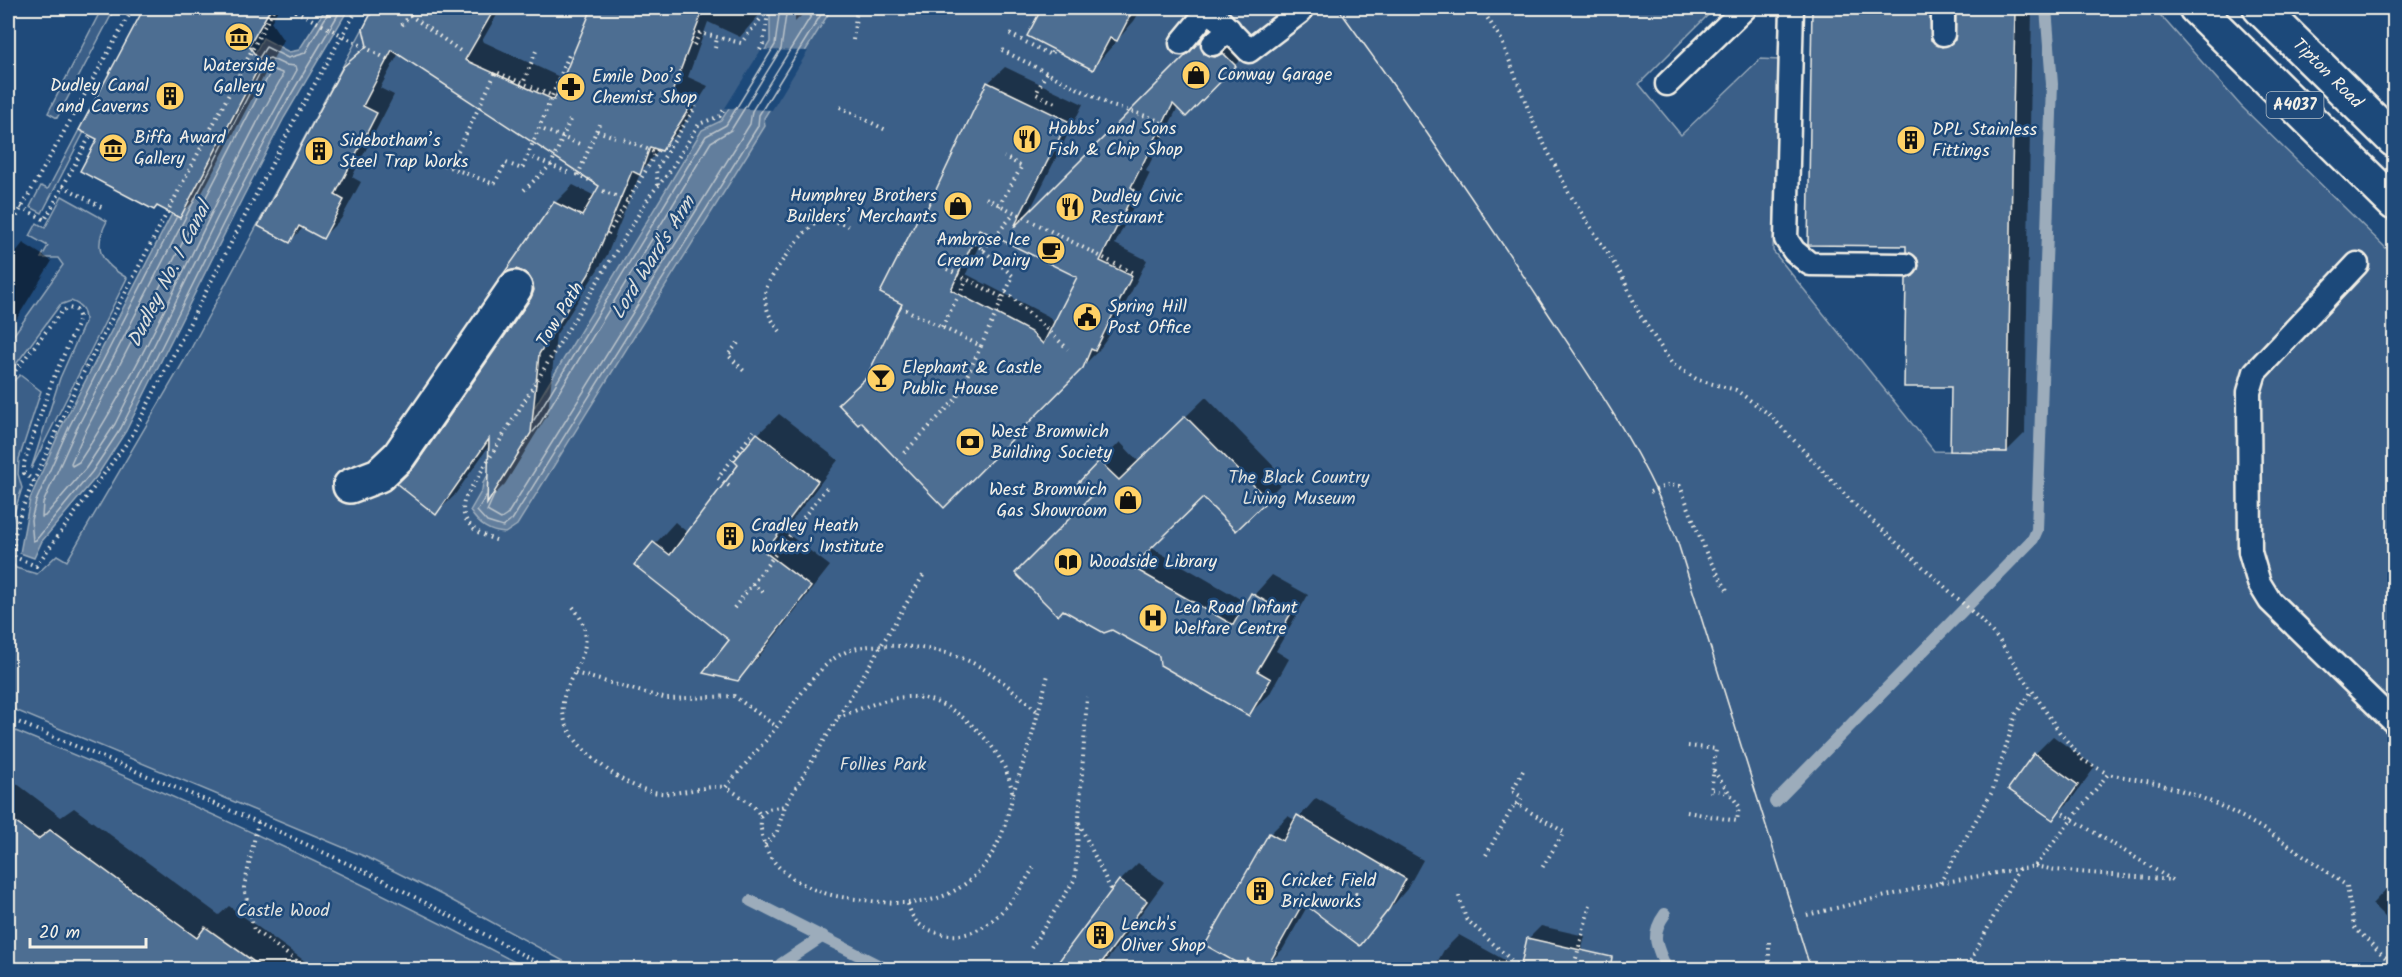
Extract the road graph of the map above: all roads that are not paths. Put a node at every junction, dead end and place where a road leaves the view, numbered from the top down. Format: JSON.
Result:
{"nodes":[{"id":1,"x":1210,"y":8,"type":"edge"},
{"id":2,"x":1301,"y":8,"type":"edge"},
{"id":3,"x":1745,"y":8,"type":"edge"},
{"id":4,"x":1792,"y":8,"type":"edge"},
{"id":5,"x":1943,"y":8,"type":"edge"},
{"id":6,"x":2196,"y":8,"type":"edge"},
{"id":7,"x":2260,"y":8,"type":"edge"},
{"id":8,"x":1944,"y":34,"type":"dead end"},
{"id":9,"x":1180,"y":43,"type":"dead end"},
{"id":10,"x":1667,"y":84,"type":"dead end"},
{"id":11,"x":2394,"y":140,"type":"edge"},
{"id":12,"x":2394,"y":202,"type":"edge"},
{"id":13,"x":2357,"y":264,"type":"dead end"},
{"id":14,"x":1906,"y":265,"type":"dead end"},
{"id":15,"x":515,"y":288,"type":"dead end"},
{"id":16,"x":350,"y":486,"type":"dead end"},
{"id":17,"x":2394,"y":722,"type":"edge"}],
"edges":[{"from":1,"to":2,"type":"lane"},
{"from":1,"to":9,"type":"lane"},
{"from":3,"to":10,"type":"lane"},
{"from":4,"to":14,"type":"lane"},
{"from":5,"to":8,"type":"lane"},
{"from":6,"to":12,"type":"main road","number":"A4037"},
{"from":7,"to":11,"type":"main road","name":"Tipton Road","number":"A4037"},
{"from":13,"to":17,"type":"lane"},
{"from":15,"to":16,"type":"main road"}]}
